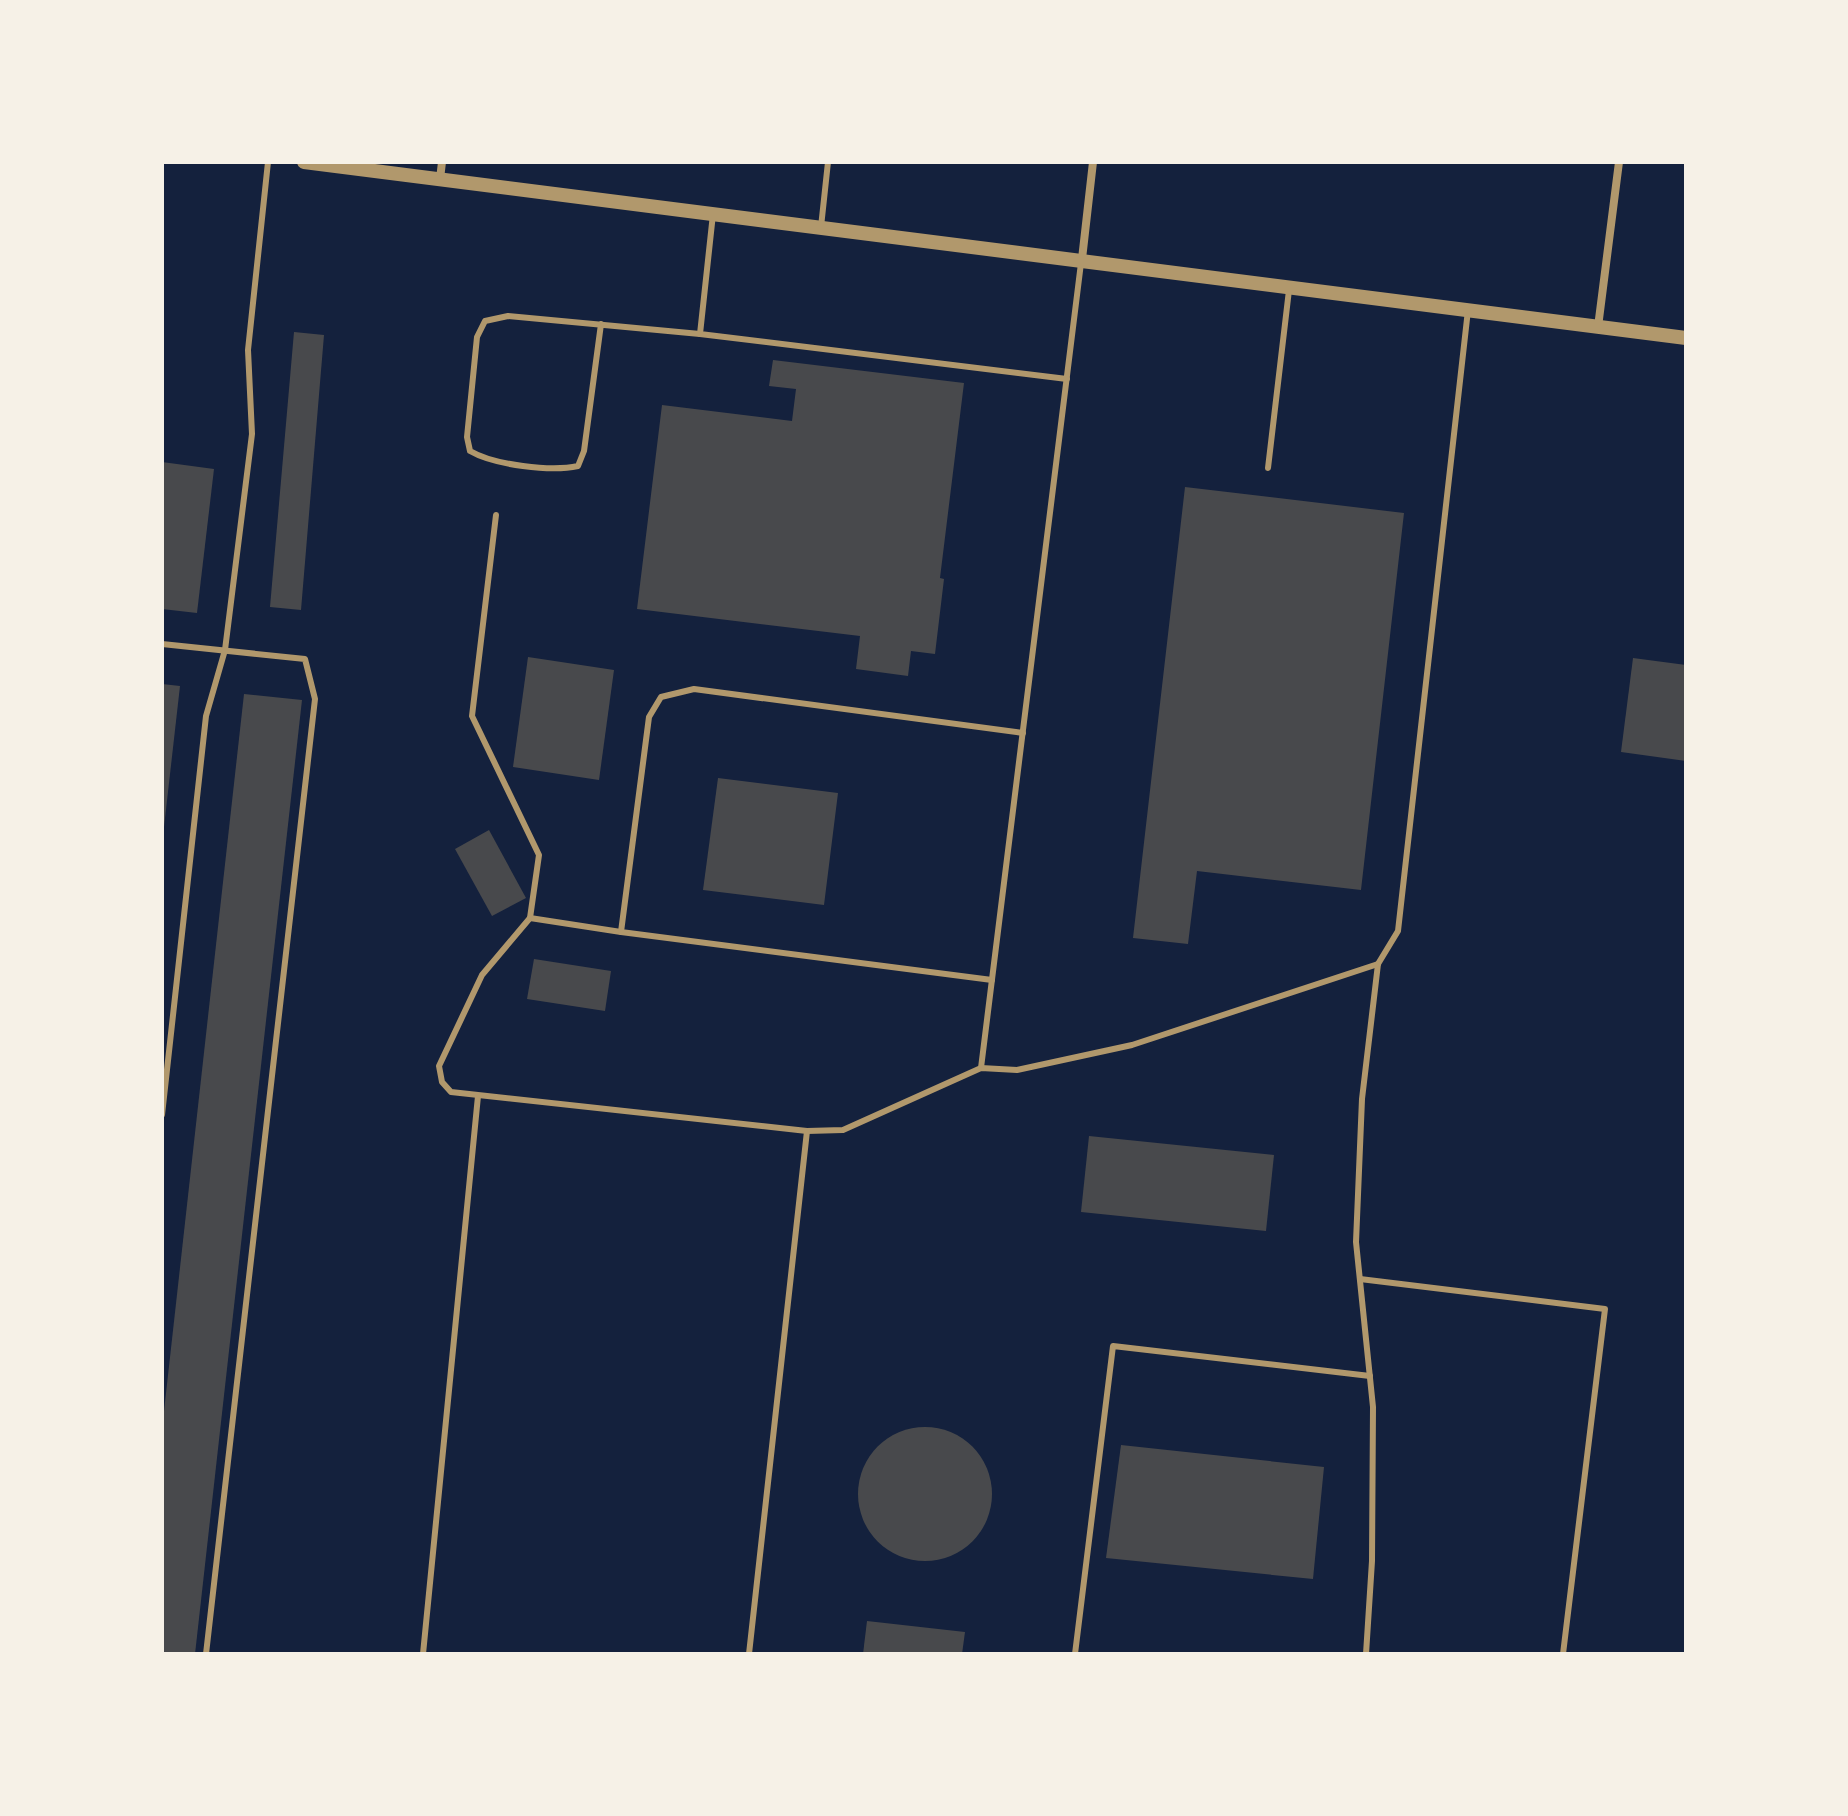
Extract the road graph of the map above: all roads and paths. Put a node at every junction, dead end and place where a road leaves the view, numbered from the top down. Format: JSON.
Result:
{"nodes":[{"id":1,"x":268,"y":162,"type":"edge"},
{"id":2,"x":304,"y":162,"type":"edge"},
{"id":3,"x":442,"y":162,"type":"edge"},
{"id":4,"x":828,"y":162,"type":"edge"},
{"id":5,"x":1093,"y":162,"type":"edge"},
{"id":6,"x":1619,"y":162,"type":"edge"},
{"id":7,"x":440,"y":179,"type":"junction"},
{"id":8,"x":713,"y":214,"type":"junction"},
{"id":9,"x":821,"y":227,"type":"junction"},
{"id":10,"x":1082,"y":259,"type":"junction"},
{"id":11,"x":1289,"y":286,"type":"junction"},
{"id":12,"x":1468,"y":310,"type":"junction"},
{"id":13,"x":601,"y":324,"type":"junction"},
{"id":14,"x":1598,"y":327,"type":"junction"},
{"id":15,"x":700,"y":334,"type":"junction"},
{"id":16,"x":1686,"y":338,"type":"edge"},
{"id":17,"x":1067,"y":379,"type":"junction"},
{"id":18,"x":1268,"y":468,"type":"dead end"},
{"id":19,"x":496,"y":515,"type":"dead end"},
{"id":20,"x":162,"y":644,"type":"edge"},
{"id":21,"x":225,"y":650,"type":"junction"},
{"id":22,"x":1023,"y":733,"type":"junction"},
{"id":23,"x":530,"y":918,"type":"junction"},
{"id":24,"x":621,"y":932,"type":"junction"},
{"id":25,"x":1378,"y":964,"type":"junction"},
{"id":26,"x":992,"y":980,"type":"junction"},
{"id":27,"x":981,"y":1068,"type":"junction"},
{"id":28,"x":478,"y":1096,"type":"junction"},
{"id":29,"x":162,"y":1115,"type":"edge"},
{"id":30,"x":807,"y":1131,"type":"junction"},
{"id":31,"x":1360,"y":1279,"type":"junction"},
{"id":32,"x":1370,"y":1376,"type":"junction"},
{"id":33,"x":206,"y":1654,"type":"edge"},
{"id":34,"x":423,"y":1654,"type":"edge"},
{"id":35,"x":749,"y":1654,"type":"edge"},
{"id":36,"x":1075,"y":1654,"type":"edge"},
{"id":37,"x":1366,"y":1654,"type":"edge"},
{"id":38,"x":1563,"y":1654,"type":"edge"}],
"edges":[{"from":1,"to":21,"type":"lane"},
{"from":2,"to":7,"type":"street"},
{"from":3,"to":7,"type":"street"},
{"from":4,"to":9,"type":"lane"},
{"from":5,"to":10,"type":"street"},
{"from":6,"to":14,"type":"street"},
{"from":7,"to":8,"type":"street"},
{"from":8,"to":9,"type":"street"},
{"from":8,"to":15,"type":"lane"},
{"from":9,"to":10,"type":"street"},
{"from":10,"to":11,"type":"street"},
{"from":10,"to":17,"type":"lane"},
{"from":11,"to":12,"type":"street"},
{"from":11,"to":18,"type":"lane"},
{"from":12,"to":14,"type":"street"},
{"from":12,"to":25,"type":"lane"},
{"from":13,"to":13,"type":"lane"},
{"from":13,"to":15,"type":"lane"},
{"from":14,"to":16,"type":"street"},
{"from":15,"to":17,"type":"lane"},
{"from":17,"to":22,"type":"lane"},
{"from":19,"to":23,"type":"lane"},
{"from":20,"to":21,"type":"lane"},
{"from":21,"to":29,"type":"lane"},
{"from":21,"to":33,"type":"lane"},
{"from":22,"to":24,"type":"lane"},
{"from":22,"to":26,"type":"lane"},
{"from":23,"to":24,"type":"lane"},
{"from":23,"to":28,"type":"lane"},
{"from":24,"to":26,"type":"lane"},
{"from":25,"to":27,"type":"lane"},
{"from":25,"to":31,"type":"lane"},
{"from":26,"to":27,"type":"lane"},
{"from":27,"to":30,"type":"lane"},
{"from":28,"to":30,"type":"lane"},
{"from":28,"to":34,"type":"lane"},
{"from":30,"to":35,"type":"lane"},
{"from":31,"to":32,"type":"lane"},
{"from":31,"to":38,"type":"lane"},
{"from":32,"to":36,"type":"lane"},
{"from":32,"to":37,"type":"lane"}]}
